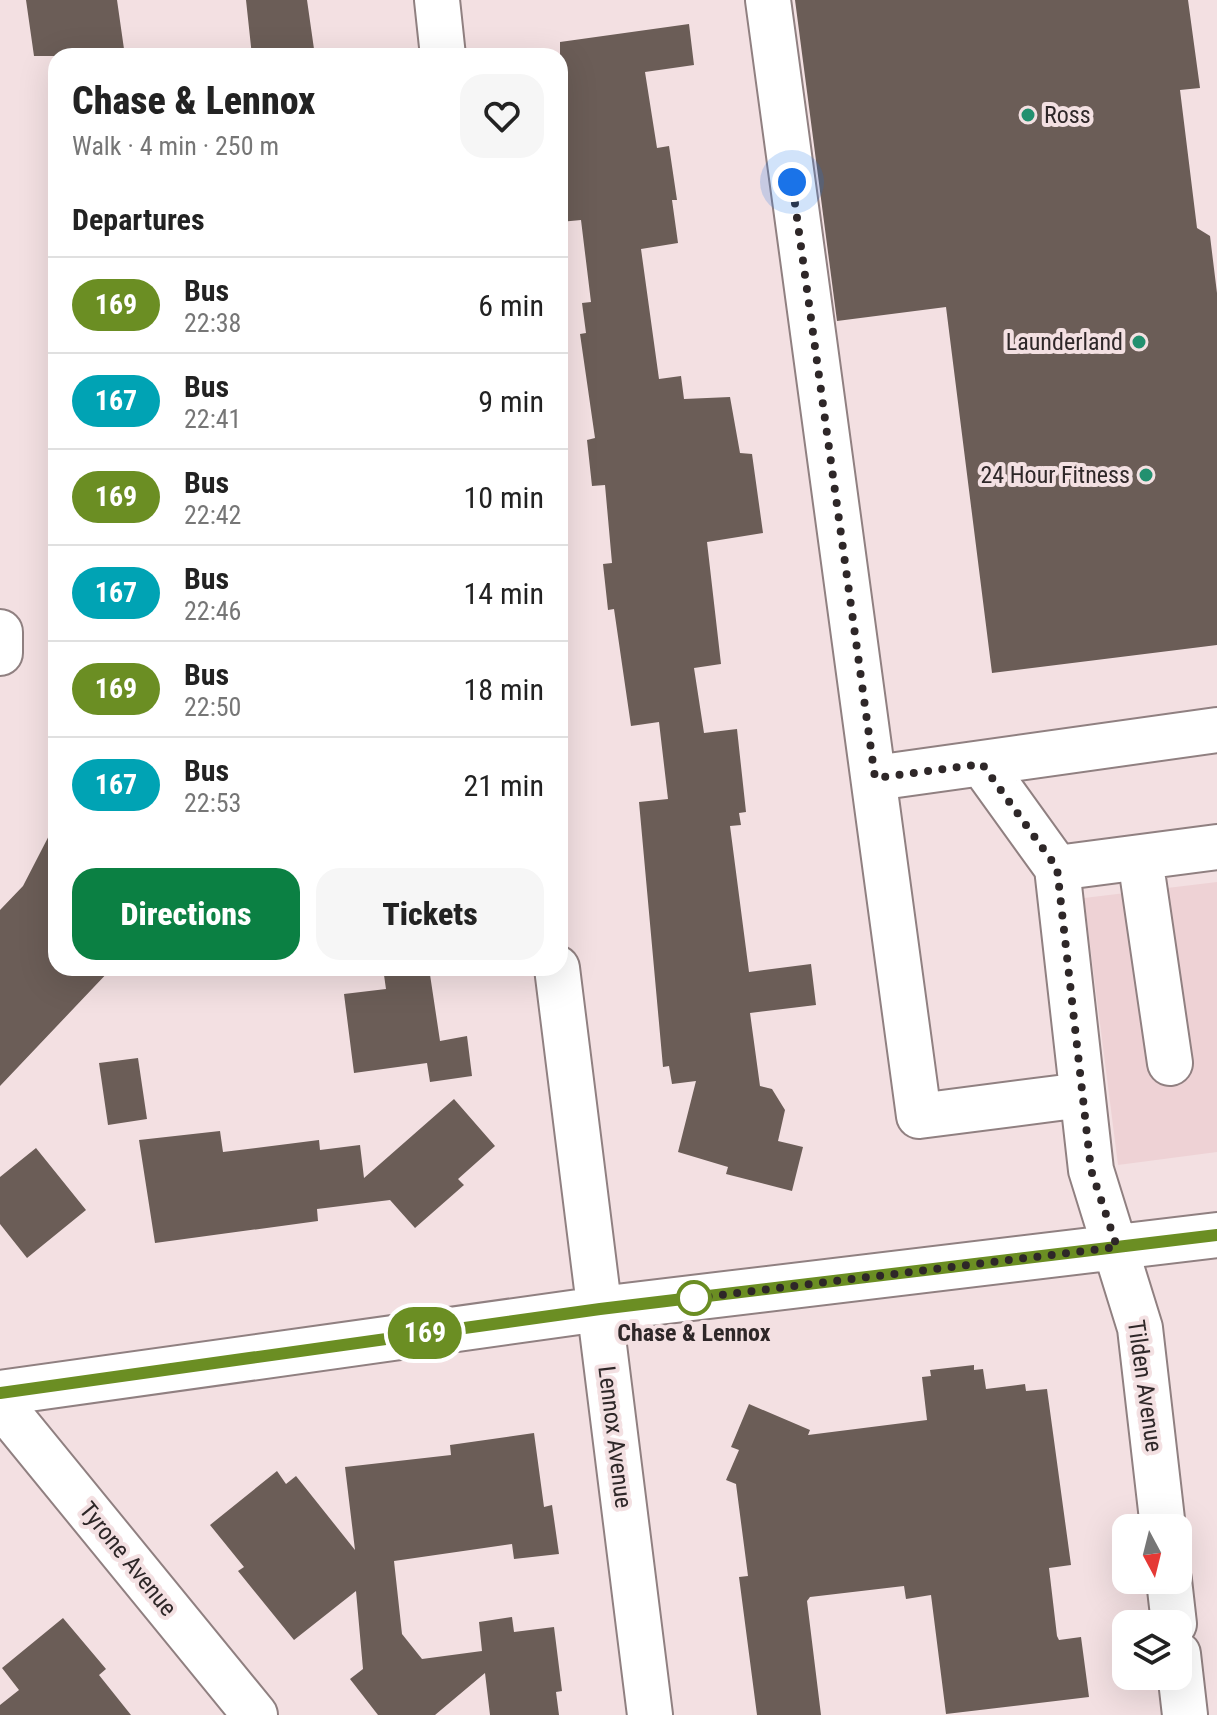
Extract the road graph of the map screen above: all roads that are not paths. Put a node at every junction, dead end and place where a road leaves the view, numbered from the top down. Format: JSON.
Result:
{"nodes":[{"id":1,"x":437,"y":0,"type":"edge"},
{"id":2,"x":768,"y":0,"type":"edge"},
{"id":3,"x":442,"y":48,"type":"edge"},
{"id":4,"x":0,"y":632,"type":"edge"},
{"id":5,"x":0,"y":653,"type":"edge"},
{"id":6,"x":1217,"y":730,"type":"edge"},
{"id":7,"x":982,"y":764,"type":"junction"},
{"id":8,"x":875,"y":778,"type":"junction"},
{"id":9,"x":1217,"y":847,"type":"edge"},
{"id":10,"x":1140,"y":858,"type":"junction"},
{"id":11,"x":1057,"y":868,"type":"junction"},
{"id":12,"x":558,"y":976,"type":"edge"},
{"id":13,"x":1170,"y":1063,"type":"dead end"},
{"id":14,"x":1082,"y":1095,"type":"junction"},
{"id":15,"x":1217,"y":1235,"type":"edge"},
{"id":16,"x":1117,"y":1247,"type":"junction"},
{"id":17,"x":600,"y":1309,"type":"junction"},
{"id":18,"x":0,"y":1393,"type":"edge"},
{"id":19,"x":0,"y":1403,"type":"edge"},
{"id":20,"x":1161,"y":1514,"type":"edge"},
{"id":21,"x":1182,"y":1690,"type":"edge"},
{"id":22,"x":255,"y":1715,"type":"edge"},
{"id":23,"x":650,"y":1715,"type":"edge"},
{"id":24,"x":1185,"y":1715,"type":"edge"}],
"edges":[{"from":1,"to":3,"type":"street"},
{"from":2,"to":8,"type":"street"},
{"from":4,"to":5,"type":"street"},
{"from":6,"to":7,"type":"street"},
{"from":7,"to":8,"type":"street"},
{"from":7,"to":11,"type":"street"},
{"from":8,"to":14,"type":"street"},
{"from":9,"to":10,"type":"street"},
{"from":10,"to":11,"type":"street"},
{"from":10,"to":13,"type":"street"},
{"from":11,"to":14,"type":"street","name":"Tilden Avenue"},
{"from":12,"to":17,"type":"street","name":"Lennox Avenue"},
{"from":14,"to":16,"type":"street","name":"Tilden Avenue"},
{"from":15,"to":16,"type":"street"},
{"from":16,"to":17,"type":"street"},
{"from":16,"to":20,"type":"street","name":"Tilden Avenue"},
{"from":17,"to":18,"type":"street"},
{"from":17,"to":23,"type":"street","name":"Lennox Avenue"},
{"from":19,"to":22,"type":"street","name":"Tyrone Avenue"},
{"from":21,"to":24,"type":"street"}]}
